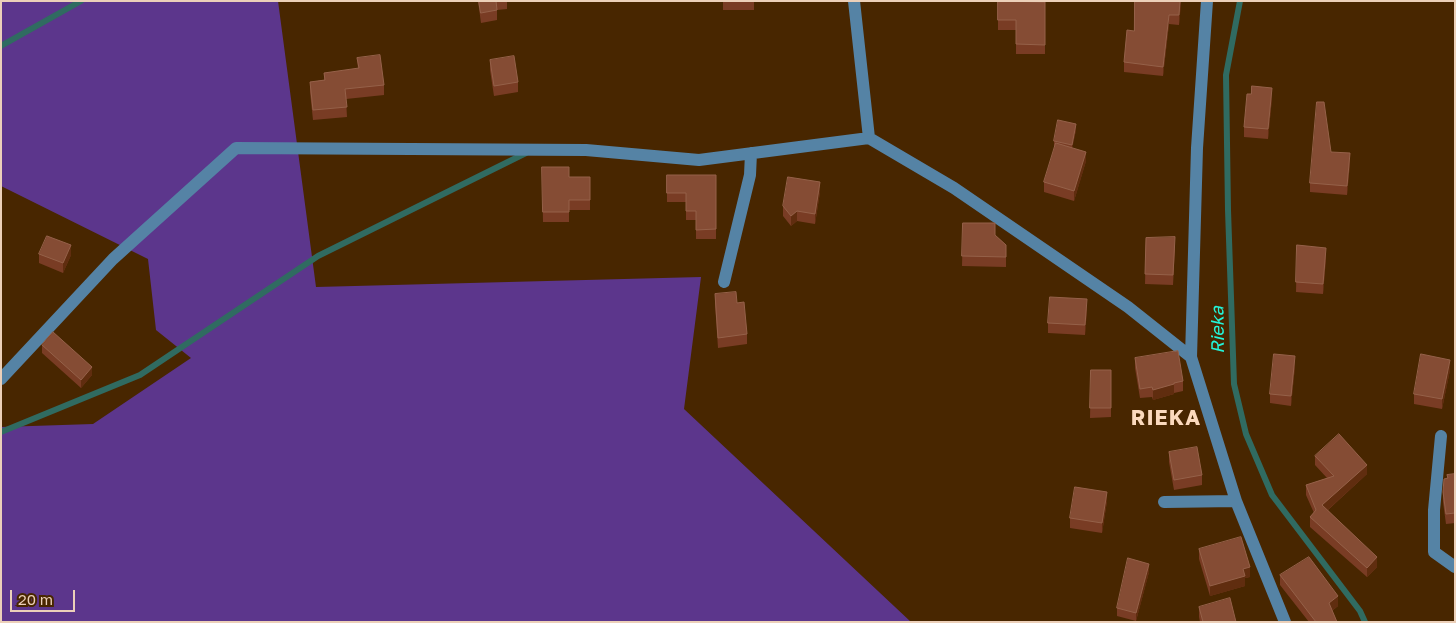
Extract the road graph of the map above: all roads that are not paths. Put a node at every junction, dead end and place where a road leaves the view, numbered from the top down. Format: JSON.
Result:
{"nodes":[{"id":1,"x":854,"y":1,"type":"edge"},
{"id":2,"x":1207,"y":1,"type":"edge"},
{"id":3,"x":870,"y":138,"type":"junction"},
{"id":4,"x":751,"y":153,"type":"junction"},
{"id":5,"x":724,"y":282,"type":"dead end"},
{"id":6,"x":1192,"y":358,"type":"junction"},
{"id":7,"x":1,"y":379,"type":"edge"},
{"id":8,"x":1441,"y":436,"type":"dead end"},
{"id":9,"x":1164,"y":502,"type":"dead end"},
{"id":10,"x":1236,"y":502,"type":"junction"},
{"id":11,"x":1455,"y":567,"type":"edge"},
{"id":12,"x":1285,"y":622,"type":"edge"}],
"edges":[{"from":1,"to":3,"type":"street"},
{"from":2,"to":6,"type":"street"},
{"from":3,"to":4,"type":"street"},
{"from":3,"to":6,"type":"street"},
{"from":4,"to":5,"type":"street"},
{"from":4,"to":7,"type":"street"},
{"from":6,"to":10,"type":"street"},
{"from":8,"to":11,"type":"street"},
{"from":9,"to":10,"type":"street"},
{"from":10,"to":12,"type":"street"}]}
